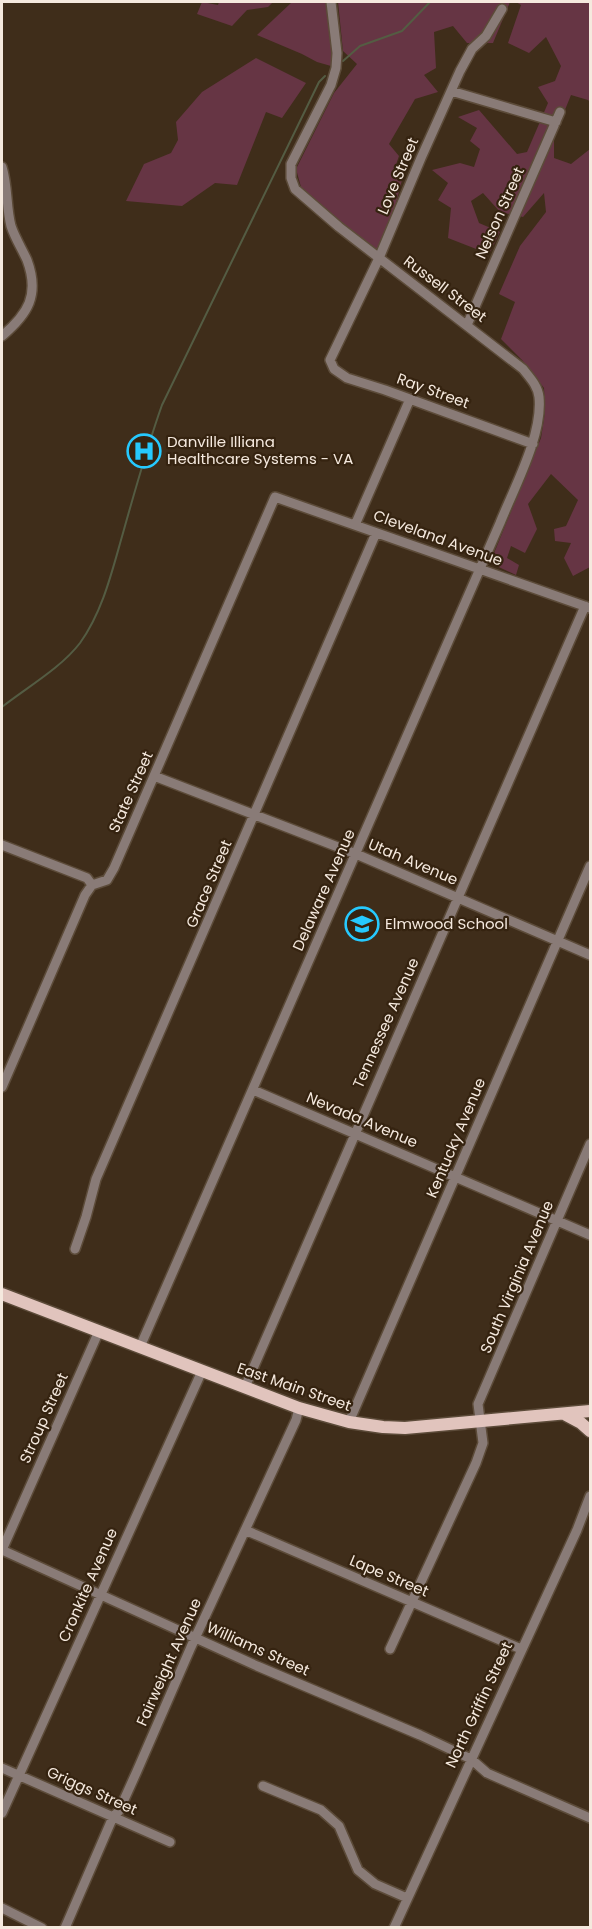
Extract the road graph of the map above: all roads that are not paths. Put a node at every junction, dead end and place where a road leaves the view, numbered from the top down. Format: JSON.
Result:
{"nodes":[{"id":1,"x":331,"y":2,"type":"edge"},
{"id":2,"x":502,"y":9,"type":"dead end"},
{"id":3,"x":451,"y":91,"type":"junction"},
{"id":4,"x":560,"y":112,"type":"dead end"},
{"id":5,"x":556,"y":122,"type":"junction"},
{"id":6,"x":2,"y":167,"type":"edge"},
{"id":7,"x":380,"y":258,"type":"junction"},
{"id":8,"x":467,"y":325,"type":"junction"},
{"id":9,"x":2,"y":336,"type":"edge"},
{"id":10,"x":330,"y":360,"type":"joint"},
{"id":11,"x":410,"y":399,"type":"junction"},
{"id":12,"x":533,"y":444,"type":"junction"},
{"id":13,"x":275,"y":497,"type":"joint"},
{"id":14,"x":355,"y":525,"type":"junction"},
{"id":15,"x":376,"y":533,"type":"junction"},
{"id":16,"x":480,"y":569,"type":"junction"},
{"id":17,"x":588,"y":607,"type":"edge"},
{"id":18,"x":154,"y":776,"type":"junction"},
{"id":19,"x":255,"y":814,"type":"junction"},
{"id":20,"x":2,"y":845,"type":"edge"},
{"id":21,"x":356,"y":854,"type":"junction"},
{"id":22,"x":591,"y":866,"type":"edge"},
{"id":23,"x":92,"y":885,"type":"junction"},
{"id":24,"x":457,"y":897,"type":"junction"},
{"id":25,"x":558,"y":941,"type":"junction"},
{"id":26,"x":591,"y":955,"type":"edge"},
{"id":27,"x":2,"y":1087,"type":"edge"},
{"id":28,"x":253,"y":1090,"type":"junction"},
{"id":29,"x":354,"y":1132,"type":"junction"},
{"id":30,"x":591,"y":1144,"type":"edge"},
{"id":31,"x":456,"y":1177,"type":"junction"},
{"id":32,"x":558,"y":1221,"type":"junction"},
{"id":33,"x":591,"y":1235,"type":"edge"},
{"id":34,"x":75,"y":1249,"type":"dead end"},
{"id":35,"x":2,"y":1294,"type":"edge"},
{"id":36,"x":99,"y":1331,"type":"junction"},
{"id":37,"x":140,"y":1347,"type":"junction"},
{"id":38,"x":202,"y":1371,"type":"junction"},
{"id":39,"x":245,"y":1387,"type":"junction"},
{"id":40,"x":300,"y":1408,"type":"junction"},
{"id":41,"x":591,"y":1411,"type":"edge"},
{"id":42,"x":566,"y":1415,"type":"junction"},
{"id":43,"x":349,"y":1422,"type":"junction"},
{"id":44,"x":480,"y":1422,"type":"junction"},
{"id":45,"x":591,"y":1431,"type":"edge"},
{"id":46,"x":591,"y":1496,"type":"edge"},
{"id":47,"x":580,"y":1521,"type":"junction"},
{"id":48,"x":591,"y":1525,"type":"edge"},
{"id":49,"x":245,"y":1530,"type":"junction"},
{"id":50,"x":2,"y":1550,"type":"edge"},
{"id":51,"x":100,"y":1595,"type":"junction"},
{"id":52,"x":412,"y":1602,"type":"junction"},
{"id":53,"x":195,"y":1638,"type":"junction"},
{"id":54,"x":390,"y":1649,"type":"dead end"},
{"id":55,"x":521,"y":1649,"type":"junction"},
{"id":56,"x":471,"y":1759,"type":"junction"},
{"id":57,"x":2,"y":1768,"type":"edge"},
{"id":58,"x":19,"y":1775,"type":"junction"},
{"id":59,"x":263,"y":1786,"type":"dead end"},
{"id":60,"x":2,"y":1813,"type":"edge"},
{"id":61,"x":113,"y":1817,"type":"junction"},
{"id":62,"x":591,"y":1818,"type":"edge"},
{"id":63,"x":170,"y":1842,"type":"dead end"},
{"id":64,"x":407,"y":1899,"type":"junction"},
{"id":65,"x":2,"y":1908,"type":"edge"},
{"id":66,"x":42,"y":1928,"type":"edge"},
{"id":67,"x":64,"y":1928,"type":"edge"},
{"id":68,"x":394,"y":1928,"type":"edge"}],
"edges":[{"from":1,"to":7,"type":"street","name":"Russell Street"},
{"from":2,"to":3,"type":"street","name":"Love Street"},
{"from":3,"to":5,"type":"street"},
{"from":3,"to":7,"type":"street","name":"Love Street"},
{"from":4,"to":5,"type":"street","name":"Nelson Street"},
{"from":5,"to":8,"type":"street","name":"Nelson Street"},
{"from":6,"to":9,"type":"street"},
{"from":7,"to":8,"type":"street","name":"Russell Street"},
{"from":7,"to":10,"type":"street","name":"Love Street"},
{"from":8,"to":12,"type":"street","name":"Russell Street"},
{"from":10,"to":11,"type":"street","name":"Ray Street"},
{"from":11,"to":12,"type":"street","name":"Ray Street"},
{"from":11,"to":14,"type":"street"},
{"from":12,"to":16,"type":"street","name":"Delaware Avenue"},
{"from":13,"to":14,"type":"street","name":"Cleveland Avenue"},
{"from":13,"to":18,"type":"street","name":"State Street"},
{"from":14,"to":15,"type":"street","name":"Cleveland Avenue"},
{"from":15,"to":16,"type":"street","name":"Cleveland Avenue"},
{"from":15,"to":19,"type":"street","name":"Grace Street"},
{"from":16,"to":17,"type":"street","name":"Cleveland Avenue"},
{"from":16,"to":21,"type":"street","name":"Delaware Avenue"},
{"from":17,"to":24,"type":"street","name":"Tennessee Avenue"},
{"from":18,"to":19,"type":"street","name":"Utah Avenue"},
{"from":18,"to":23,"type":"street","name":"State Street"},
{"from":19,"to":21,"type":"street","name":"Utah Avenue"},
{"from":19,"to":34,"type":"street","name":"Grace Street"},
{"from":20,"to":23,"type":"street"},
{"from":21,"to":24,"type":"street","name":"Utah Avenue"},
{"from":21,"to":28,"type":"street","name":"Delaware Avenue"},
{"from":22,"to":25,"type":"street","name":"Kentucky Avenue"},
{"from":23,"to":27,"type":"street","name":"State Street"},
{"from":24,"to":25,"type":"street","name":"Utah Avenue"},
{"from":24,"to":29,"type":"street","name":"Tennessee Avenue"},
{"from":25,"to":26,"type":"street","name":"Utah Avenue"},
{"from":25,"to":31,"type":"street","name":"Kentucky Avenue"},
{"from":28,"to":29,"type":"street","name":"Nevada Avenue"},
{"from":28,"to":37,"type":"street","name":"Delaware Avenue"},
{"from":29,"to":31,"type":"street","name":"Nevada Avenue"},
{"from":29,"to":39,"type":"street","name":"Tennessee Avenue"},
{"from":30,"to":32,"type":"street","name":"South Virginia Avenue"},
{"from":31,"to":32,"type":"street","name":"Nevada Avenue"},
{"from":31,"to":43,"type":"street","name":"Kentucky Avenue"},
{"from":32,"to":33,"type":"street","name":"Nevada Avenue"},
{"from":32,"to":44,"type":"street","name":"South Virginia Avenue"},
{"from":35,"to":36,"type":"main road","name":"East Main Street"},
{"from":36,"to":37,"type":"main road","name":"East Main Street"},
{"from":36,"to":50,"type":"street","name":"Stroup Street"},
{"from":37,"to":38,"type":"main road","name":"East Main Street"},
{"from":38,"to":39,"type":"main road","name":"East Main Street"},
{"from":38,"to":51,"type":"street","name":"Cronkite Avenue"},
{"from":39,"to":40,"type":"main road","name":"East Main Street"},
{"from":40,"to":43,"type":"main road","name":"East Main Street"},
{"from":40,"to":49,"type":"street","name":"Fairweight Avenue"},
{"from":41,"to":42,"type":"main road","name":"East Main Street"},
{"from":42,"to":44,"type":"main road","name":"East Main Street"},
{"from":42,"to":45,"type":"main road"},
{"from":43,"to":44,"type":"main road","name":"East Main Street"},
{"from":44,"to":52,"type":"street","name":"South Virginia Avenue"},
{"from":46,"to":47,"type":"street","name":"North Griffin Street"},
{"from":47,"to":48,"type":"street"},
{"from":47,"to":55,"type":"street","name":"North Griffin Street"},
{"from":49,"to":52,"type":"street","name":"Lape Street"},
{"from":49,"to":53,"type":"street","name":"Fairweight Avenue"},
{"from":50,"to":51,"type":"street","name":"Williams Street"},
{"from":51,"to":53,"type":"street","name":"Williams Street"},
{"from":51,"to":58,"type":"street","name":"Cronkite Avenue"},
{"from":52,"to":54,"type":"street","name":"South Virginia Avenue"},
{"from":52,"to":55,"type":"street","name":"Lape Street"},
{"from":53,"to":56,"type":"street","name":"Williams Street"},
{"from":53,"to":61,"type":"street","name":"Fairweight Avenue"},
{"from":55,"to":56,"type":"street","name":"North Griffin Street"},
{"from":56,"to":62,"type":"street","name":"Williams Street"},
{"from":56,"to":64,"type":"street","name":"North Griffin Street"},
{"from":57,"to":58,"type":"street","name":"Griggs Street"},
{"from":58,"to":60,"type":"street","name":"Cronkite Avenue"},
{"from":58,"to":61,"type":"street","name":"Griggs Street"},
{"from":59,"to":64,"type":"street"},
{"from":61,"to":63,"type":"street","name":"Griggs Street"},
{"from":61,"to":67,"type":"street","name":"Fairweight Avenue"},
{"from":64,"to":68,"type":"street","name":"North Griffin Street"},
{"from":65,"to":66,"type":"street"}]}
